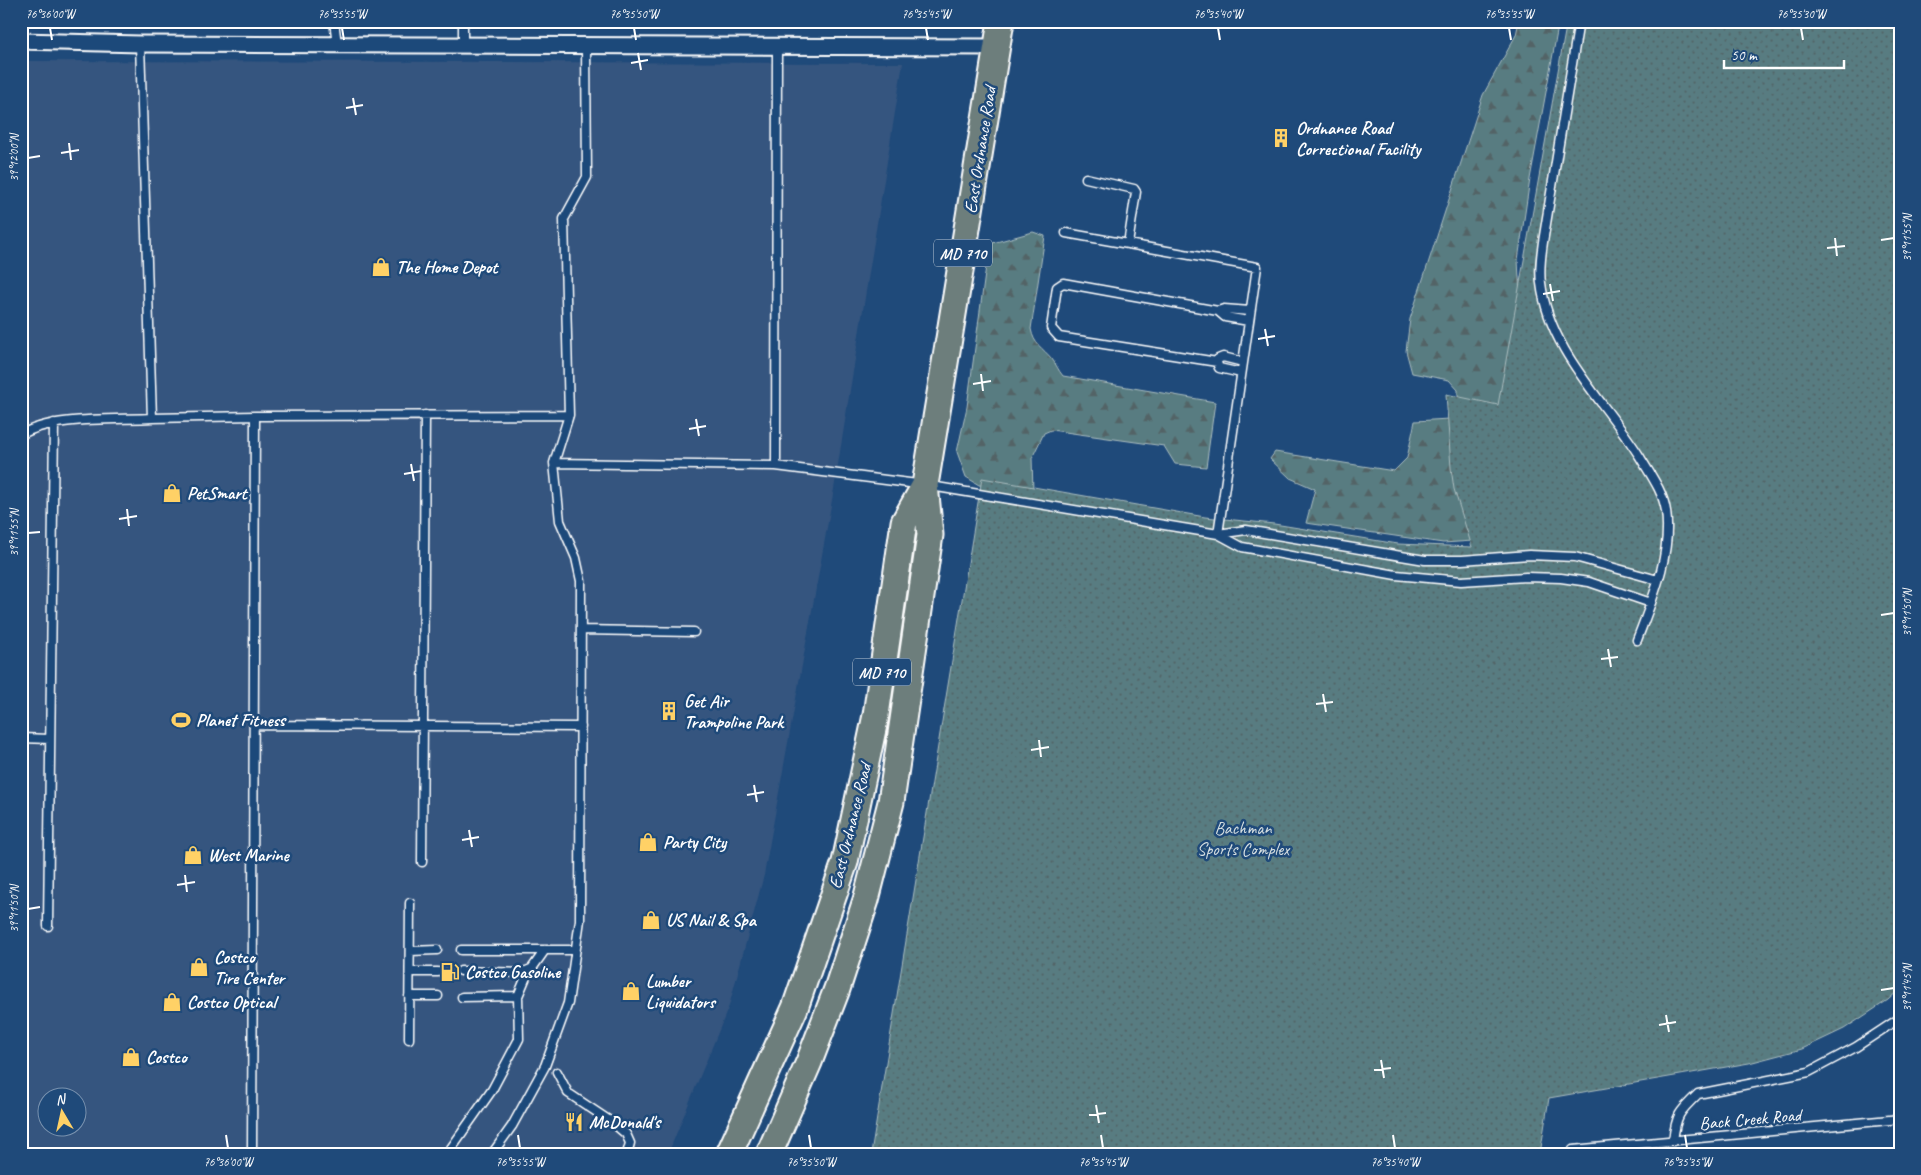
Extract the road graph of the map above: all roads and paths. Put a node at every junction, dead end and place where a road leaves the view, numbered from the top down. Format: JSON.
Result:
{"nodes":[{"id":1,"x":334,"y":21,"type":"edge"},
{"id":2,"x":463,"y":21,"type":"edge"},
{"id":3,"x":1001,"y":21,"type":"edge"},
{"id":4,"x":1579,"y":21,"type":"edge"},
{"id":5,"x":21,"y":41,"type":"edge"},
{"id":6,"x":140,"y":44,"type":"junction"},
{"id":7,"x":337,"y":44,"type":"junction"},
{"id":8,"x":463,"y":44,"type":"junction"},
{"id":9,"x":586,"y":45,"type":"junction"},
{"id":10,"x":777,"y":46,"type":"junction"},
{"id":11,"x":997,"y":46,"type":"junction"},
{"id":12,"x":1086,"y":178,"type":"dead end"},
{"id":13,"x":1066,"y":234,"type":"dead end"},
{"id":14,"x":1128,"y":244,"type":"junction"},
{"id":15,"x":1218,"y":311,"type":"junction"},
{"id":16,"x":1250,"y":312,"type":"junction"},
{"id":17,"x":1249,"y":322,"type":"junction"},
{"id":18,"x":1217,"y":362,"type":"junction"},
{"id":19,"x":1243,"y":362,"type":"junction"},
{"id":20,"x":1241,"y":373,"type":"junction"},
{"id":21,"x":424,"y":415,"type":"junction"},
{"id":22,"x":569,"y":415,"type":"junction"},
{"id":23,"x":255,"y":416,"type":"junction"},
{"id":24,"x":152,"y":418,"type":"junction"},
{"id":25,"x":54,"y":423,"type":"junction"},
{"id":26,"x":21,"y":436,"type":"edge"},
{"id":27,"x":554,"y":462,"type":"junction"},
{"id":28,"x":776,"y":466,"type":"junction"},
{"id":29,"x":925,"y":485,"type":"junction"},
{"id":30,"x":1218,"y":534,"type":"junction"},
{"id":31,"x":1658,"y":580,"type":"junction"},
{"id":32,"x":1651,"y":603,"type":"junction"},
{"id":33,"x":581,"y":630,"type":"junction"},
{"id":34,"x":694,"y":632,"type":"dead end"},
{"id":35,"x":1637,"y":640,"type":"dead end"},
{"id":36,"x":254,"y":725,"type":"junction"},
{"id":37,"x":423,"y":726,"type":"junction"},
{"id":38,"x":581,"y":727,"type":"junction"},
{"id":39,"x":21,"y":738,"type":"edge"},
{"id":40,"x":50,"y":739,"type":"junction"},
{"id":41,"x":422,"y":862,"type":"dead end"},
{"id":42,"x":410,"y":903,"type":"dead end"},
{"id":43,"x":48,"y":926,"type":"dead end"},
{"id":44,"x":437,"y":950,"type":"dead end"},
{"id":45,"x":461,"y":950,"type":"dead end"},
{"id":46,"x":545,"y":950,"type":"junction"},
{"id":47,"x":576,"y":950,"type":"junction"},
{"id":48,"x":410,"y":951,"type":"junction"},
{"id":49,"x":531,"y":969,"type":"junction"},
{"id":50,"x":461,"y":971,"type":"dead end"},
{"id":51,"x":410,"y":972,"type":"junction"},
{"id":52,"x":438,"y":972,"type":"dead end"},
{"id":53,"x":410,"y":996,"type":"junction"},
{"id":54,"x":438,"y":996,"type":"dead end"},
{"id":55,"x":518,"y":996,"type":"junction"},
{"id":56,"x":462,"y":997,"type":"dead end"},
{"id":57,"x":1900,"y":1018,"type":"edge"},
{"id":58,"x":409,"y":1039,"type":"dead end"},
{"id":59,"x":557,"y":1072,"type":"dead end"},
{"id":60,"x":1900,"y":1120,"type":"edge"},
{"id":61,"x":1673,"y":1141,"type":"junction"},
{"id":62,"x":1574,"y":1150,"type":"dead end"},
{"id":63,"x":252,"y":1154,"type":"edge"},
{"id":64,"x":447,"y":1154,"type":"edge"},
{"id":65,"x":492,"y":1154,"type":"edge"},
{"id":66,"x":627,"y":1154,"type":"edge"},
{"id":67,"x":729,"y":1154,"type":"edge"},
{"id":68,"x":769,"y":1154,"type":"edge"}],
"edges":[{"from":1,"to":7,"type":"lane"},
{"from":2,"to":8,"type":"lane"},
{"from":3,"to":11,"type":"main road","name":"East Ordnance Road","number":"MD 710"},
{"from":4,"to":31,"type":"lane"},
{"from":5,"to":6,"type":"street"},
{"from":6,"to":7,"type":"street"},
{"from":6,"to":24,"type":"lane"},
{"from":7,"to":8,"type":"street"},
{"from":8,"to":9,"type":"street"},
{"from":9,"to":10,"type":"street"},
{"from":9,"to":22,"type":"lane"},
{"from":10,"to":11,"type":"street"},
{"from":10,"to":28,"type":"lane"},
{"from":11,"to":29,"type":"main road","name":"East Ordnance Road","number":"MD 710"},
{"from":12,"to":14,"type":"lane"},
{"from":13,"to":14,"type":"lane"},
{"from":14,"to":16,"type":"lane"},
{"from":15,"to":16,"type":"lane"},
{"from":15,"to":17,"type":"lane"},
{"from":15,"to":18,"type":"lane"},
{"from":16,"to":17,"type":"lane"},
{"from":17,"to":19,"type":"lane"},
{"from":18,"to":19,"type":"lane"},
{"from":18,"to":20,"type":"lane"},
{"from":19,"to":20,"type":"lane"},
{"from":20,"to":30,"type":"lane"},
{"from":21,"to":22,"type":"lane"},
{"from":21,"to":23,"type":"lane"},
{"from":21,"to":37,"type":"lane"},
{"from":22,"to":27,"type":"lane"},
{"from":23,"to":24,"type":"lane"},
{"from":23,"to":36,"type":"lane"},
{"from":24,"to":25,"type":"lane"},
{"from":25,"to":26,"type":"lane"},
{"from":25,"to":40,"type":"lane"},
{"from":27,"to":28,"type":"lane"},
{"from":27,"to":33,"type":"lane"},
{"from":28,"to":29,"type":"lane"},
{"from":29,"to":30,"type":"lane"},
{"from":29,"to":67,"type":"main road","name":"East Ordnance Road","number":"MD 710"},
{"from":29,"to":68,"type":"main road","name":"East Ordnance Road","number":"MD 710"},
{"from":30,"to":31,"type":"lane"},
{"from":30,"to":32,"type":"lane"},
{"from":31,"to":32,"type":"lane"},
{"from":32,"to":35,"type":"lane"},
{"from":33,"to":34,"type":"lane"},
{"from":33,"to":38,"type":"lane"},
{"from":36,"to":37,"type":"lane"},
{"from":36,"to":63,"type":"lane"},
{"from":37,"to":38,"type":"lane"},
{"from":37,"to":41,"type":"lane"},
{"from":38,"to":47,"type":"lane"},
{"from":39,"to":40,"type":"lane"},
{"from":40,"to":43,"type":"lane"},
{"from":42,"to":48,"type":"lane"},
{"from":44,"to":48,"type":"lane"},
{"from":45,"to":46,"type":"lane"},
{"from":46,"to":47,"type":"lane"},
{"from":46,"to":49,"type":"lane"},
{"from":47,"to":65,"type":"lane"},
{"from":48,"to":51,"type":"lane"},
{"from":49,"to":50,"type":"lane"},
{"from":49,"to":55,"type":"lane"},
{"from":51,"to":52,"type":"lane"},
{"from":51,"to":53,"type":"lane"},
{"from":53,"to":54,"type":"lane"},
{"from":53,"to":58,"type":"lane"},
{"from":55,"to":56,"type":"lane"},
{"from":55,"to":64,"type":"lane"},
{"from":57,"to":61,"type":"lane"},
{"from":59,"to":66,"type":"lane"},
{"from":60,"to":61,"type":"lane","name":"Back Creek Road"},
{"from":61,"to":62,"type":"lane","name":"Back Creek Road"}]}
